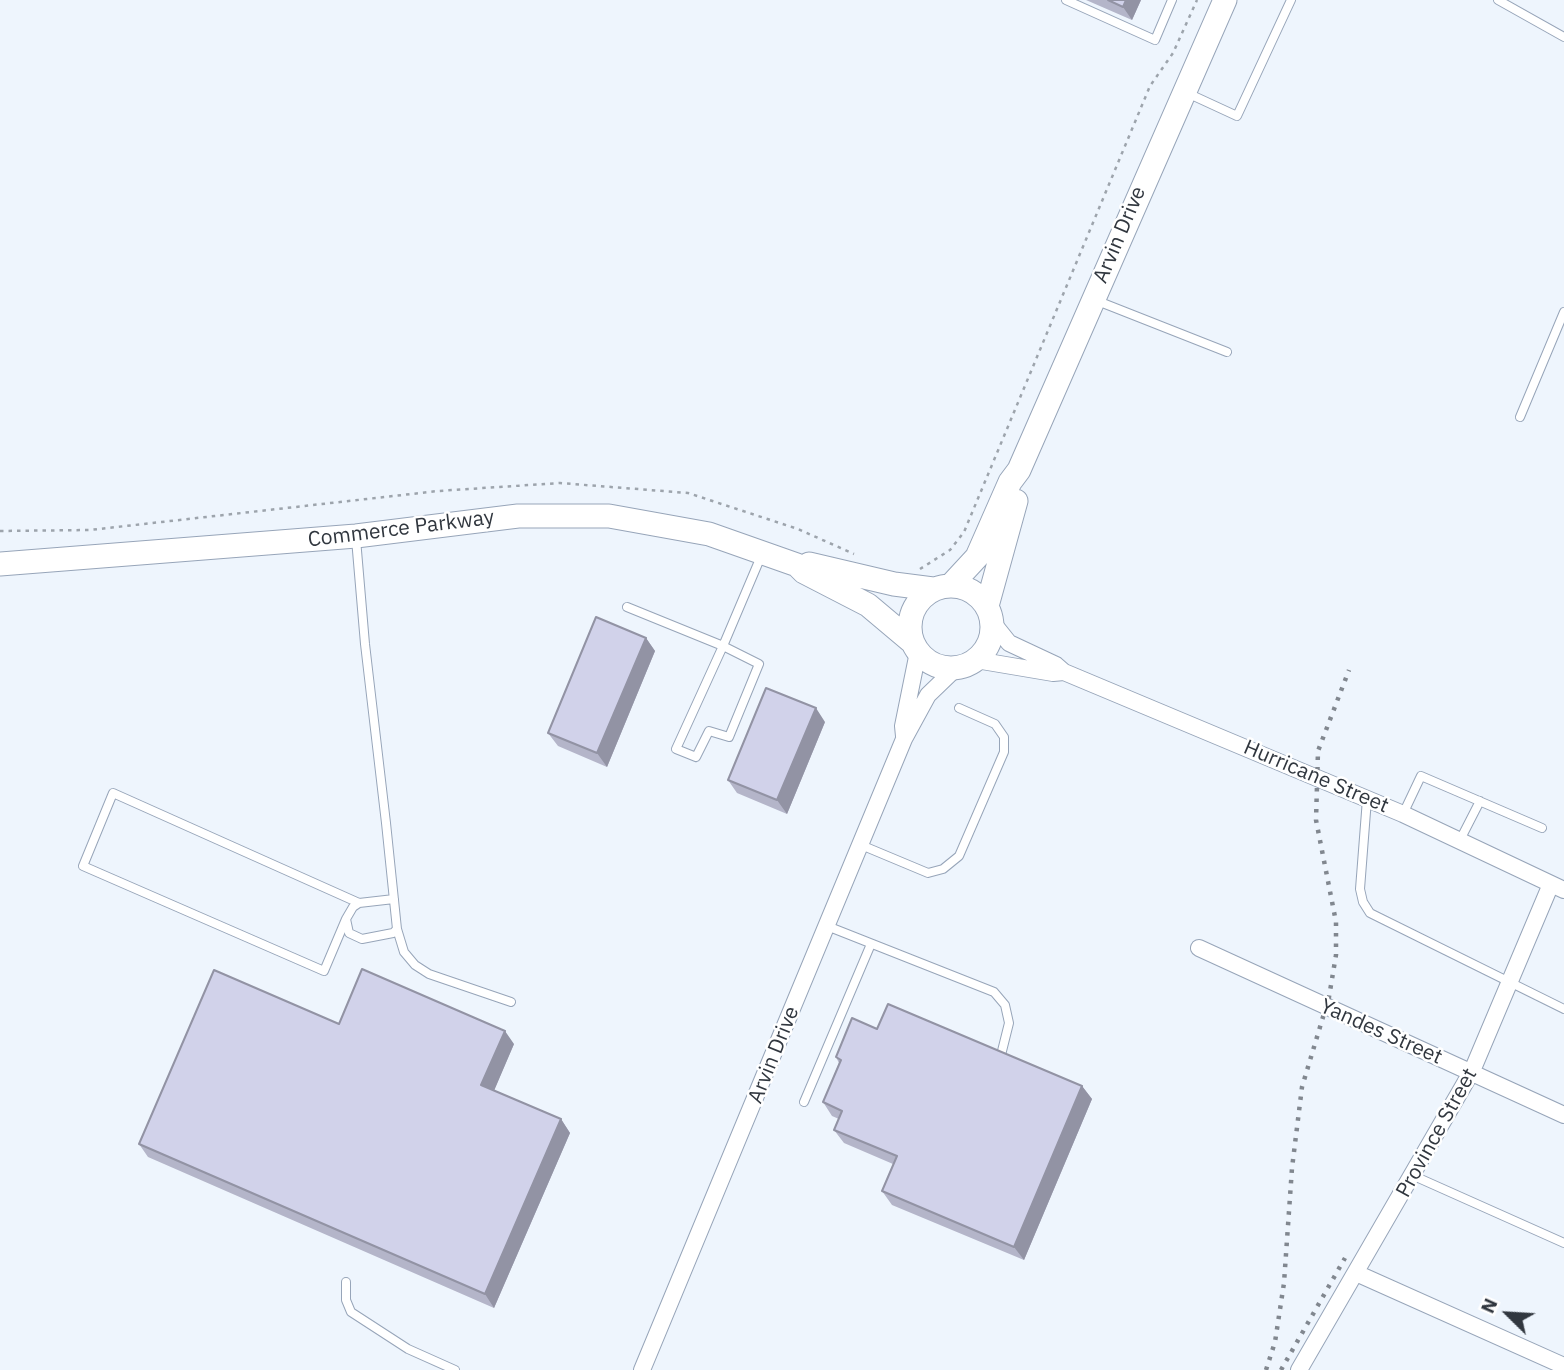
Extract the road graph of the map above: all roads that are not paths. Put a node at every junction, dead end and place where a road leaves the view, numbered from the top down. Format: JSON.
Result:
{"nodes":[{"id":1,"x":1066,"y":0,"type":"edge"},
{"id":2,"x":1172,"y":0,"type":"edge"},
{"id":3,"x":1225,"y":0,"type":"edge"},
{"id":4,"x":1498,"y":0,"type":"edge"},
{"id":5,"x":1288,"y":1,"type":"edge"},
{"id":6,"x":1564,"y":37,"type":"edge"},
{"id":7,"x":1183,"y":91,"type":"junction"},
{"id":8,"x":1092,"y":299,"type":"junction"},
{"id":9,"x":1564,"y":312,"type":"edge"},
{"id":10,"x":1227,"y":352,"type":"dead end"},
{"id":11,"x":1520,"y":417,"type":"dead end"},
{"id":12,"x":1019,"y":470,"type":"junction"},
{"id":13,"x":996,"y":516,"type":"junction"},
{"id":14,"x":356,"y":536,"type":"junction"},
{"id":15,"x":763,"y":551,"type":"junction"},
{"id":16,"x":0,"y":564,"type":"edge"},
{"id":17,"x":797,"y":565,"type":"junction"},
{"id":18,"x":894,"y":584,"type":"junction"},
{"id":19,"x":942,"y":586,"type":"junction"},
{"id":20,"x":627,"y":607,"type":"dead end"},
{"id":21,"x":990,"y":615,"type":"junction"},
{"id":22,"x":723,"y":646,"type":"junction"},
{"id":23,"x":915,"y":647,"type":"junction"},
{"id":24,"x":965,"y":664,"type":"junction"},
{"id":25,"x":1064,"y":672,"type":"junction"},
{"id":26,"x":959,"y":708,"type":"dead end"},
{"id":27,"x":904,"y":738,"type":"junction"},
{"id":28,"x":1367,"y":799,"type":"junction"},
{"id":29,"x":1480,"y":802,"type":"junction"},
{"id":30,"x":1403,"y":814,"type":"junction"},
{"id":31,"x":1542,"y":828,"type":"dead end"},
{"id":32,"x":1460,"y":842,"type":"junction"},
{"id":33,"x":861,"y":845,"type":"junction"},
{"id":34,"x":1558,"y":887,"type":"edge"},
{"id":35,"x":394,"y":899,"type":"junction"},
{"id":36,"x":359,"y":903,"type":"junction"},
{"id":37,"x":346,"y":919,"type":"junction"},
{"id":38,"x":827,"y":926,"type":"junction"},
{"id":39,"x":397,"y":929,"type":"junction"},
{"id":40,"x":871,"y":944,"type":"junction"},
{"id":41,"x":1199,"y":948,"type":"dead end"},
{"id":42,"x":1509,"y":985,"type":"junction"},
{"id":43,"x":510,"y":1002,"type":"dead end"},
{"id":44,"x":1564,"y":1009,"type":"edge"},
{"id":45,"x":1000,"y":1059,"type":"edge"},
{"id":46,"x":1472,"y":1072,"type":"junction"},
{"id":47,"x":804,"y":1102,"type":"dead end"},
{"id":48,"x":1564,"y":1115,"type":"edge"},
{"id":49,"x":1414,"y":1176,"type":"junction"},
{"id":50,"x":1564,"y":1243,"type":"edge"},
{"id":51,"x":1356,"y":1273,"type":"junction"},
{"id":52,"x":346,"y":1282,"type":"dead end"},
{"id":53,"x":1564,"y":1366,"type":"edge"},
{"id":54,"x":455,"y":1370,"type":"edge"},
{"id":55,"x":642,"y":1370,"type":"edge"},
{"id":56,"x":1300,"y":1370,"type":"edge"}],
"edges":[{"from":1,"to":2,"type":"lane"},
{"from":3,"to":7,"type":"street","name":"Arvin Drive"},
{"from":4,"to":6,"type":"lane"},
{"from":5,"to":7,"type":"lane"},
{"from":7,"to":8,"type":"street","name":"Arvin Drive"},
{"from":8,"to":10,"type":"lane"},
{"from":8,"to":12,"type":"street","name":"Arvin Drive"},
{"from":9,"to":11,"type":"lane"},
{"from":12,"to":13,"type":"street","name":"Arvin Drive"},
{"from":12,"to":21,"type":"street","name":"Arvin Drive"},
{"from":13,"to":18,"type":"street"},
{"from":13,"to":19,"type":"street","name":"Arvin Drive"},
{"from":14,"to":15,"type":"street","name":"Commerce Parkway"},
{"from":14,"to":16,"type":"street","name":"Commerce Parkway"},
{"from":14,"to":35,"type":"lane"},
{"from":15,"to":17,"type":"street","name":"Commerce Parkway"},
{"from":15,"to":22,"type":"lane"},
{"from":17,"to":18,"type":"street","name":"Commerce Parkway"},
{"from":17,"to":23,"type":"street","name":"Commerce Parkway"},
{"from":18,"to":19,"type":"street","name":"Commerce Parkway"},
{"from":19,"to":21,"type":"street"},
{"from":19,"to":23,"type":"street","name":"Arvin Drive"},
{"from":20,"to":22,"type":"lane"},
{"from":21,"to":24,"type":"street","name":"Arvin Drive"},
{"from":21,"to":25,"type":"street","name":"Hurricane Street"},
{"from":22,"to":22,"type":"lane"},
{"from":23,"to":24,"type":"street"},
{"from":23,"to":27,"type":"street","name":"Arvin Drive"},
{"from":24,"to":25,"type":"street","name":"Hurricane Street"},
{"from":24,"to":27,"type":"street","name":"Arvin Drive"},
{"from":25,"to":28,"type":"street","name":"Hurricane Street"},
{"from":26,"to":33,"type":"lane"},
{"from":27,"to":33,"type":"street","name":"Arvin Drive"},
{"from":28,"to":30,"type":"street","name":"Hurricane Street"},
{"from":28,"to":42,"type":"lane"},
{"from":29,"to":30,"type":"lane"},
{"from":29,"to":31,"type":"lane"},
{"from":29,"to":32,"type":"lane"},
{"from":30,"to":32,"type":"street","name":"Hurricane Street"},
{"from":32,"to":34,"type":"street","name":"Hurricane Street"},
{"from":33,"to":38,"type":"street","name":"Arvin Drive"},
{"from":34,"to":42,"type":"street","name":"Province Street"},
{"from":35,"to":36,"type":"lane"},
{"from":35,"to":39,"type":"lane"},
{"from":36,"to":37,"type":"lane"},
{"from":36,"to":37,"type":"lane"},
{"from":37,"to":39,"type":"lane"},
{"from":38,"to":40,"type":"lane"},
{"from":38,"to":55,"type":"street","name":"Arvin Drive"},
{"from":39,"to":43,"type":"lane"},
{"from":40,"to":45,"type":"lane"},
{"from":40,"to":47,"type":"lane"},
{"from":41,"to":46,"type":"street","name":"Yandes Street"},
{"from":42,"to":44,"type":"lane"},
{"from":42,"to":46,"type":"street","name":"Province Street"},
{"from":46,"to":48,"type":"street","name":"Yandes Street"},
{"from":46,"to":49,"type":"street","name":"Province Street"},
{"from":49,"to":50,"type":"lane"},
{"from":49,"to":51,"type":"street","name":"Province Street"},
{"from":51,"to":53,"type":"street"},
{"from":51,"to":56,"type":"street","name":"Province Street"},
{"from":52,"to":54,"type":"lane"}]}
